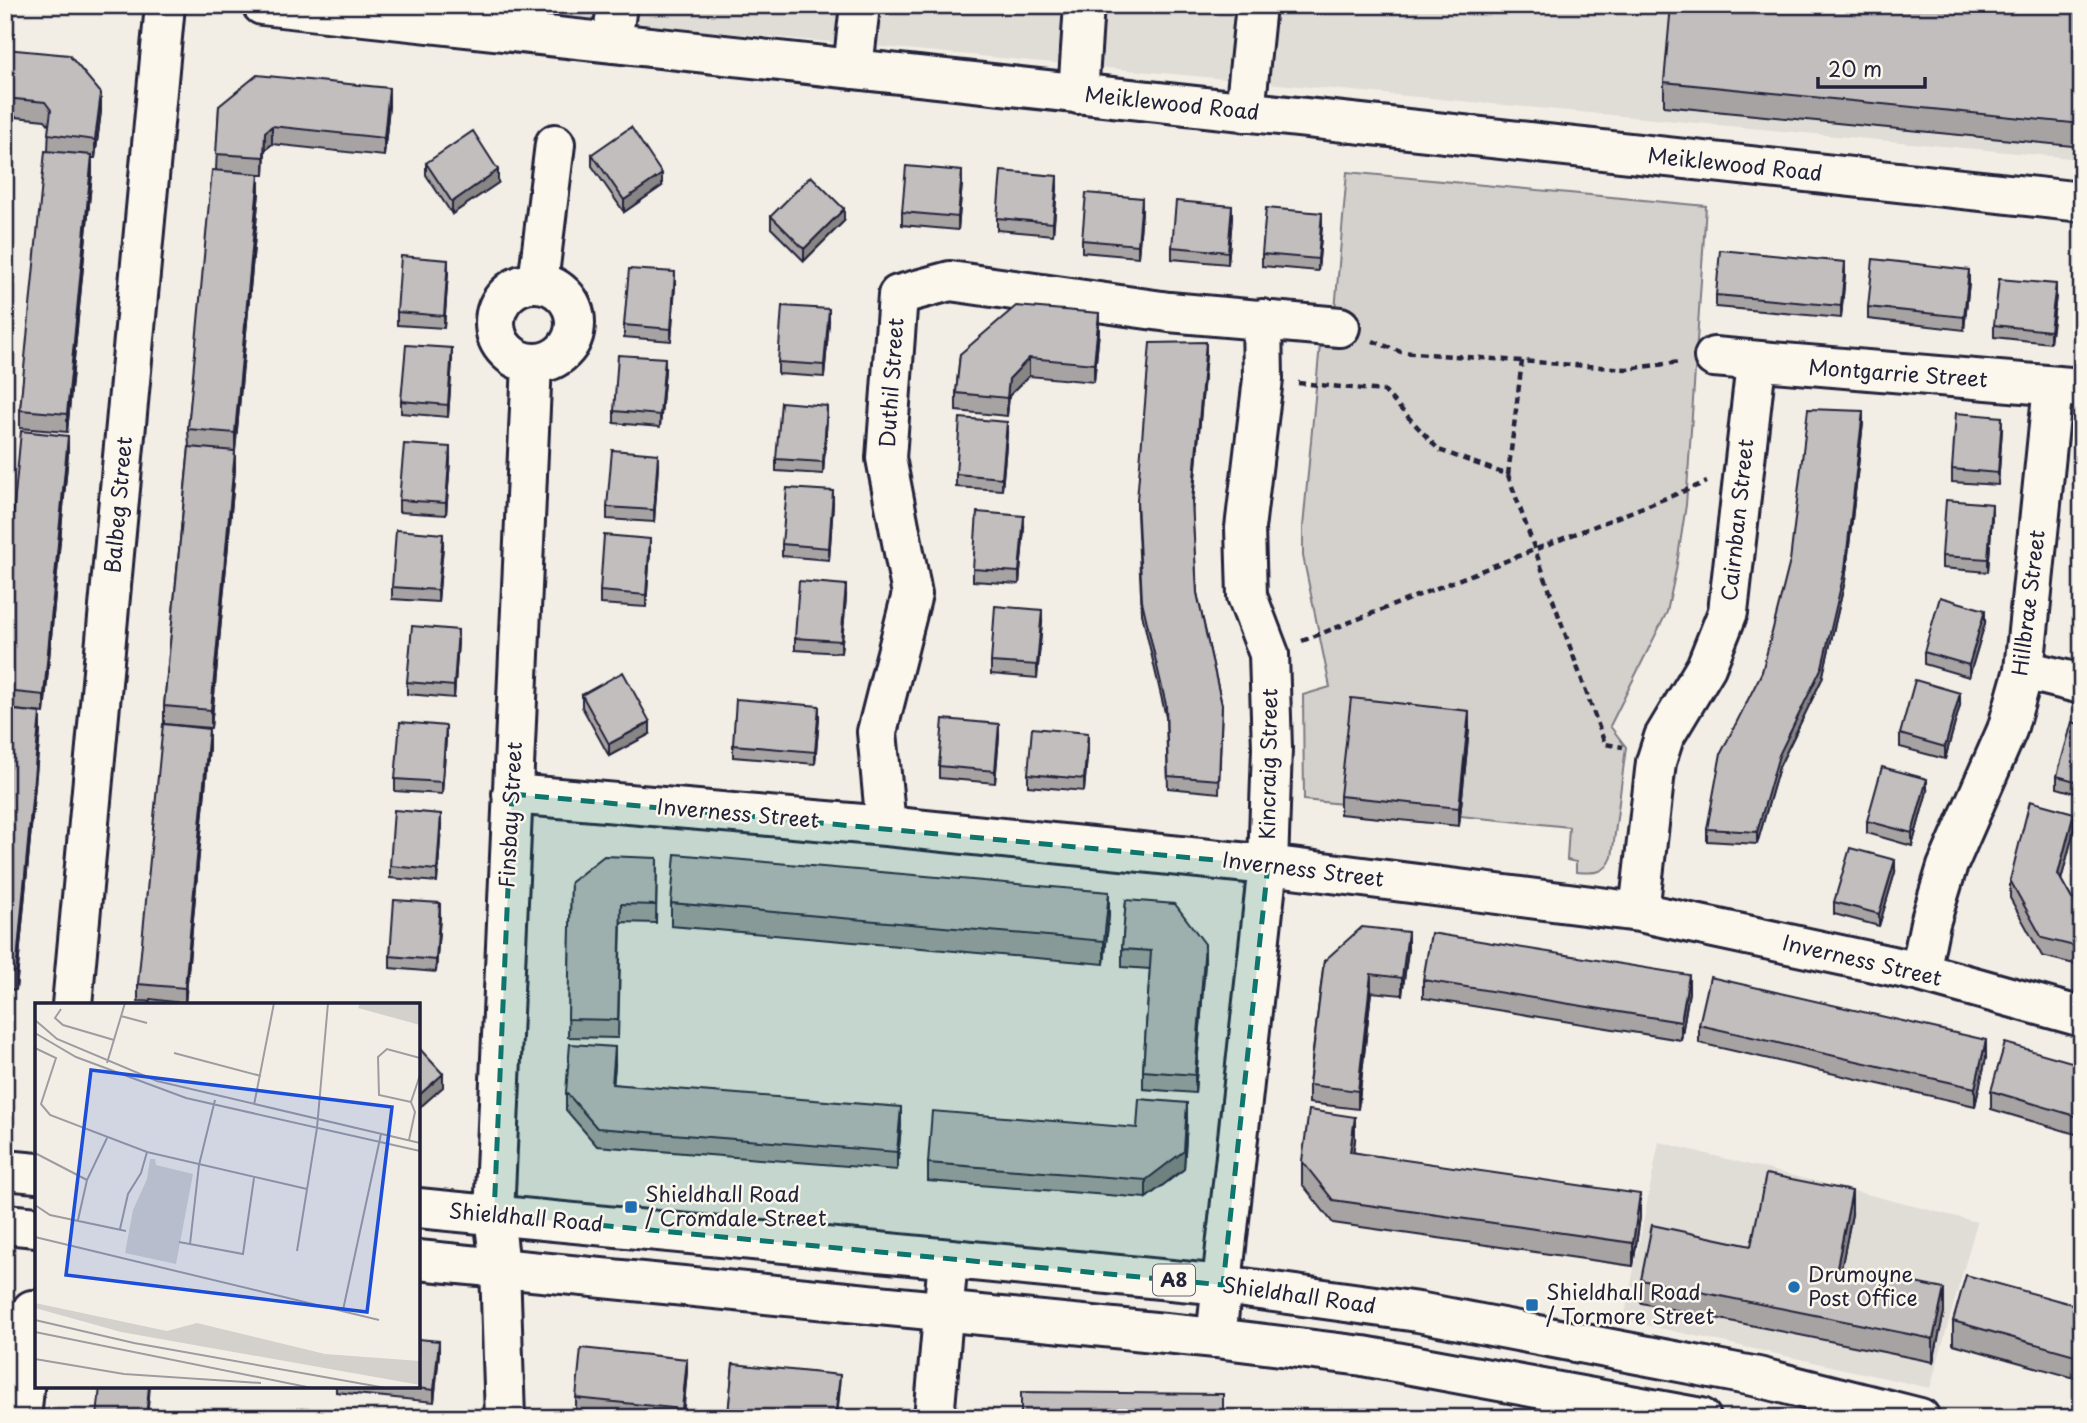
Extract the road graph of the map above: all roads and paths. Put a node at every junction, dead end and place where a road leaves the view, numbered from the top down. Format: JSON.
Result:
{"nodes":[{"id":1,"x":165,"y":5,"type":"edge"},
{"id":2,"x":262,"y":5,"type":"edge"},
{"id":3,"x":617,"y":5,"type":"edge"},
{"id":4,"x":860,"y":5,"type":"edge"},
{"id":5,"x":1084,"y":5,"type":"edge"},
{"id":6,"x":1256,"y":5,"type":"edge"},
{"id":7,"x":338,"y":9,"type":"edge"},
{"id":8,"x":612,"y":43,"type":"junction"},
{"id":9,"x":853,"y":69,"type":"junction"},
{"id":10,"x":1078,"y":94,"type":"junction"},
{"id":11,"x":1245,"y":112,"type":"junction"},
{"id":12,"x":555,"y":144,"type":"dead end"},
{"id":13,"x":2082,"y":202,"type":"edge"},
{"id":14,"x":538,"y":283,"type":"junction"},
{"id":15,"x":1262,"y":319,"type":"junction"},
{"id":16,"x":1340,"y":327,"type":"joint"},
{"id":17,"x":1714,"y":357,"type":"joint"},
{"id":18,"x":1522,"y":361,"type":"junction"},
{"id":19,"x":532,"y":363,"type":"junction"},
{"id":20,"x":1756,"y":363,"type":"junction"},
{"id":21,"x":1263,"y":379,"type":"junction"},
{"id":22,"x":2068,"y":387,"type":"edge"},
{"id":23,"x":1744,"y":467,"type":"junction"},
{"id":24,"x":1508,"y":475,"type":"junction"},
{"id":25,"x":1535,"y":549,"type":"junction"},
{"id":26,"x":1269,"y":654,"type":"junction"},
{"id":27,"x":2024,"y":670,"type":"junction"},
{"id":28,"x":2082,"y":684,"type":"edge"},
{"id":29,"x":1658,"y":754,"type":"junction"},
{"id":30,"x":512,"y":794,"type":"junction"},
{"id":31,"x":886,"y":826,"type":"junction"},
{"id":32,"x":1268,"y":864,"type":"junction"},
{"id":33,"x":1639,"y":912,"type":"junction"},
{"id":34,"x":1920,"y":972,"type":"junction"},
{"id":35,"x":72,"y":1003,"type":"edge"},
{"id":36,"x":2082,"y":1017,"type":"edge"},
{"id":37,"x":5,"y":1170,"type":"edge"},
{"id":38,"x":35,"y":1173,"type":"edge"},
{"id":39,"x":420,"y":1208,"type":"edge"},
{"id":40,"x":494,"y":1215,"type":"junction"},
{"id":41,"x":5,"y":1224,"type":"edge"},
{"id":42,"x":35,"y":1227,"type":"edge"},
{"id":43,"x":948,"y":1259,"type":"junction"},
{"id":44,"x":420,"y":1260,"type":"edge"},
{"id":45,"x":500,"y":1267,"type":"junction"},
{"id":46,"x":1223,"y":1285,"type":"junction"},
{"id":47,"x":32,"y":1310,"type":"dead end"},
{"id":48,"x":943,"y":1312,"type":"junction"},
{"id":49,"x":1216,"y":1338,"type":"junction"},
{"id":50,"x":21,"y":1418,"type":"edge"},
{"id":51,"x":505,"y":1418,"type":"edge"},
{"id":52,"x":934,"y":1418,"type":"edge"},
{"id":53,"x":1701,"y":1418,"type":"edge"},
{"id":54,"x":1920,"y":1418,"type":"edge"}],
"edges":[{"from":1,"to":35,"type":"street","name":"Balbeg Street"},
{"from":2,"to":7,"type":"street","name":"Meiklewood Road"},
{"from":3,"to":8,"type":"street"},
{"from":4,"to":9,"type":"street"},
{"from":5,"to":10,"type":"street"},
{"from":6,"to":11,"type":"street"},
{"from":7,"to":8,"type":"street","name":"Meiklewood Road"},
{"from":8,"to":9,"type":"street","name":"Meiklewood Road"},
{"from":9,"to":10,"type":"street","name":"Meiklewood Road"},
{"from":10,"to":11,"type":"street","name":"Meiklewood Road"},
{"from":11,"to":13,"type":"street","name":"Meiklewood Road"},
{"from":12,"to":14,"type":"street"},
{"from":14,"to":19,"type":"street"},
{"from":14,"to":19,"type":"street"},
{"from":15,"to":16,"type":"street","name":"Duthil Street"},
{"from":15,"to":21,"type":"street","name":"Kincraig Street"},
{"from":15,"to":31,"type":"street","name":"Duthil Street"},
{"from":16,"to":18,"type":"path"},
{"from":17,"to":18,"type":"path"},
{"from":17,"to":20,"type":"street","name":"Montgarrie Street"},
{"from":18,"to":24,"type":"path"},
{"from":19,"to":30,"type":"street","name":"Finsbay Street"},
{"from":20,"to":22,"type":"street","name":"Montgarrie Street"},
{"from":20,"to":23,"type":"street","name":"Cairnban Street"},
{"from":21,"to":24,"type":"path"},
{"from":21,"to":26,"type":"street","name":"Kincraig Street"},
{"from":22,"to":27,"type":"street","name":"Hillbrae Street"},
{"from":23,"to":25,"type":"path"},
{"from":23,"to":29,"type":"street","name":"Cairnban Street"},
{"from":24,"to":25,"type":"path"},
{"from":25,"to":26,"type":"path"},
{"from":25,"to":29,"type":"path"},
{"from":26,"to":32,"type":"street","name":"Kincraig Street"},
{"from":27,"to":28,"type":"street"},
{"from":27,"to":34,"type":"street","name":"Hillbrae Street"},
{"from":29,"to":33,"type":"street","name":"Cairnban Street"},
{"from":30,"to":31,"type":"street","name":"Inverness Street"},
{"from":30,"to":40,"type":"street","name":"Finsbay Street"},
{"from":31,"to":32,"type":"street","name":"Inverness Street"},
{"from":32,"to":33,"type":"street","name":"Inverness Street"},
{"from":32,"to":46,"type":"street","name":"Kincraig Street"},
{"from":33,"to":34,"type":"street","name":"Inverness Street"},
{"from":34,"to":36,"type":"street","name":"Inverness Street"},
{"from":37,"to":38,"type":"street"},
{"from":39,"to":40,"type":"street","name":"Shieldhall Road","number":"A8"},
{"from":40,"to":43,"type":"street","name":"Shieldhall Road","number":"A8"},
{"from":40,"to":45,"type":"street","name":"Finsbay Street"},
{"from":41,"to":42,"type":"street"},
{"from":43,"to":46,"type":"street","name":"Shieldhall Road","number":"A8"},
{"from":43,"to":48,"type":"street"},
{"from":44,"to":45,"type":"street"},
{"from":45,"to":48,"type":"street"},
{"from":45,"to":51,"type":"street","name":"Finsbay Street"},
{"from":46,"to":49,"type":"street","name":"Kincraig Street"},
{"from":46,"to":54,"type":"street","name":"Shieldhall Road","number":"A8"},
{"from":47,"to":50,"type":"street"},
{"from":48,"to":49,"type":"street"},
{"from":48,"to":52,"type":"street"},
{"from":49,"to":53,"type":"street"}]}
